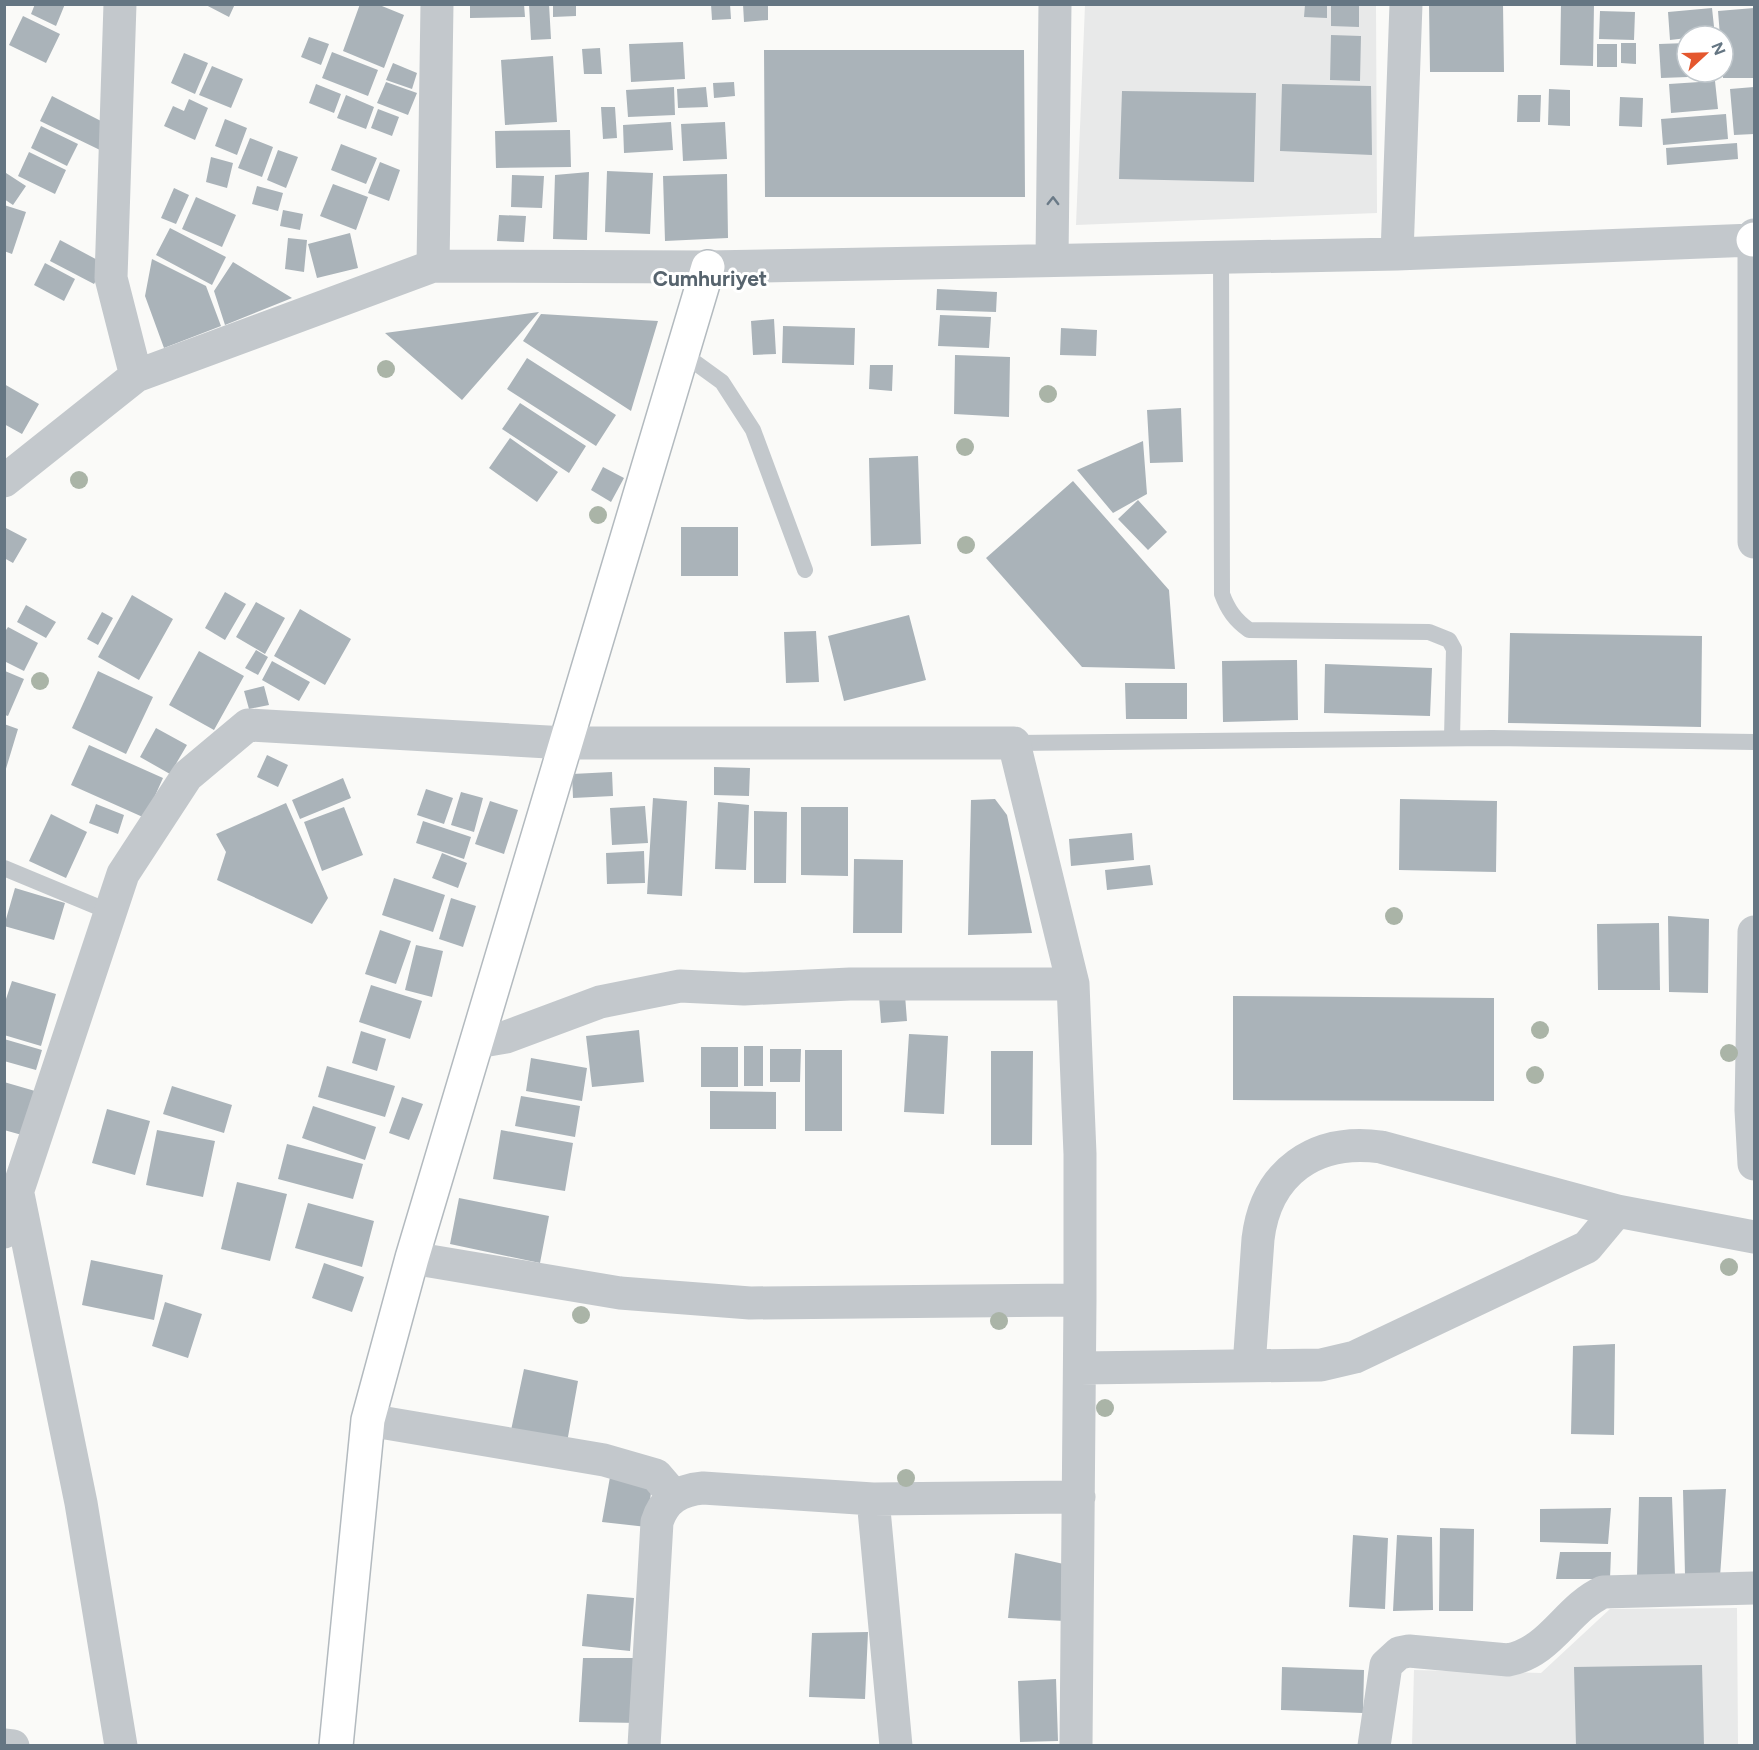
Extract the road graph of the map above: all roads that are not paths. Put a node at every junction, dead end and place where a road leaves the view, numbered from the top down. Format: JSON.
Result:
{"nodes":[{"id":1,"x":120,"y":4,"type":"edge"},
{"id":2,"x":437,"y":4,"type":"edge"},
{"id":3,"x":1055,"y":4,"type":"edge"},
{"id":4,"x":1406,"y":4,"type":"edge"},
{"id":5,"x":1754,"y":238,"type":"edge"},
{"id":6,"x":1397,"y":254,"type":"junction"},
{"id":7,"x":1221,"y":256,"type":"junction"},
{"id":8,"x":1052,"y":259,"type":"junction"},
{"id":9,"x":433,"y":266,"type":"junction"},
{"id":10,"x":708,"y":267,"type":"junction"},
{"id":11,"x":682,"y":353,"type":"junction"},
{"id":12,"x":136,"y":376,"type":"junction"},
{"id":13,"x":4,"y":482,"type":"edge"},
{"id":14,"x":1755,"y":542,"type":"edge"},
{"id":15,"x":805,"y":570,"type":"dead end"},
{"id":16,"x":1452,"y":738,"type":"junction"},
{"id":17,"x":1755,"y":742,"type":"edge"},
{"id":18,"x":566,"y":743,"type":"junction"},
{"id":19,"x":1014,"y":743,"type":"junction"},
{"id":20,"x":4,"y":868,"type":"edge"},
{"id":21,"x":110,"y":912,"type":"junction"},
{"id":22,"x":1755,"y":932,"type":"edge"},
{"id":23,"x":1073,"y":984,"type":"junction"},
{"id":24,"x":477,"y":1042,"type":"junction"},
{"id":25,"x":1753,"y":1110,"type":"edge"},
{"id":26,"x":1755,"y":1164,"type":"edge"},
{"id":27,"x":18,"y":1192,"type":"junction"},
{"id":28,"x":1617,"y":1211,"type":"junction"},
{"id":29,"x":4,"y":1232,"type":"edge"},
{"id":30,"x":1755,"y":1237,"type":"edge"},
{"id":31,"x":412,"y":1258,"type":"junction"},
{"id":32,"x":1080,"y":1300,"type":"junction"},
{"id":33,"x":1250,"y":1366,"type":"junction"},
{"id":34,"x":1080,"y":1368,"type":"junction"},
{"id":35,"x":368,"y":1420,"type":"junction"},
{"id":36,"x":674,"y":1496,"type":"junction"},
{"id":37,"x":1079,"y":1497,"type":"junction"},
{"id":38,"x":873,"y":1499,"type":"junction"},
{"id":39,"x":1755,"y":1588,"type":"edge"},
{"id":40,"x":4,"y":1745,"type":"edge"},
{"id":41,"x":13,"y":1746,"type":"edge"},
{"id":42,"x":121,"y":1746,"type":"edge"},
{"id":43,"x":336,"y":1746,"type":"edge"},
{"id":44,"x":644,"y":1746,"type":"edge"},
{"id":45,"x":896,"y":1746,"type":"edge"},
{"id":46,"x":1076,"y":1746,"type":"edge"},
{"id":47,"x":1374,"y":1746,"type":"edge"}],
"edges":[{"from":1,"to":12,"type":"street"},
{"from":2,"to":9,"type":"street"},
{"from":8,"to":3,"type":"street","one_way":true},
{"from":4,"to":6,"type":"street"},
{"from":5,"to":6,"type":"street"},
{"from":5,"to":14,"type":"street"},
{"from":6,"to":7,"type":"street"},
{"from":7,"to":8,"type":"street"},
{"from":7,"to":16,"type":"lane"},
{"from":8,"to":10,"type":"street"},
{"from":9,"to":10,"type":"street"},
{"from":9,"to":12,"type":"street"},
{"from":10,"to":11,"type":"street"},
{"from":11,"to":15,"type":"lane"},
{"from":11,"to":18,"type":"street"},
{"from":12,"to":13,"type":"street"},
{"from":16,"to":17,"type":"lane"},
{"from":16,"to":19,"type":"lane"},
{"from":18,"to":19,"type":"street"},
{"from":18,"to":21,"type":"street"},
{"from":18,"to":24,"type":"street"},
{"from":19,"to":23,"type":"street"},
{"from":20,"to":21,"type":"lane"},
{"from":21,"to":27,"type":"street"},
{"from":22,"to":25,"type":"street"},
{"from":23,"to":24,"type":"street"},
{"from":23,"to":32,"type":"street"},
{"from":24,"to":31,"type":"street"},
{"from":25,"to":26,"type":"street"},
{"from":27,"to":29,"type":"street"},
{"from":27,"to":42,"type":"street"},
{"from":28,"to":30,"type":"street"},
{"from":28,"to":33,"type":"street"},
{"from":28,"to":33,"type":"street"},
{"from":31,"to":32,"type":"street"},
{"from":31,"to":35,"type":"street"},
{"from":32,"to":34,"type":"street"},
{"from":33,"to":34,"type":"street"},
{"from":34,"to":37,"type":"street"},
{"from":35,"to":36,"type":"street"},
{"from":35,"to":43,"type":"street"},
{"from":36,"to":38,"type":"street"},
{"from":36,"to":44,"type":"street"},
{"from":37,"to":38,"type":"street"},
{"from":37,"to":46,"type":"street"},
{"from":38,"to":45,"type":"street"},
{"from":39,"to":47,"type":"street"},
{"from":40,"to":41,"type":"street"}]}
